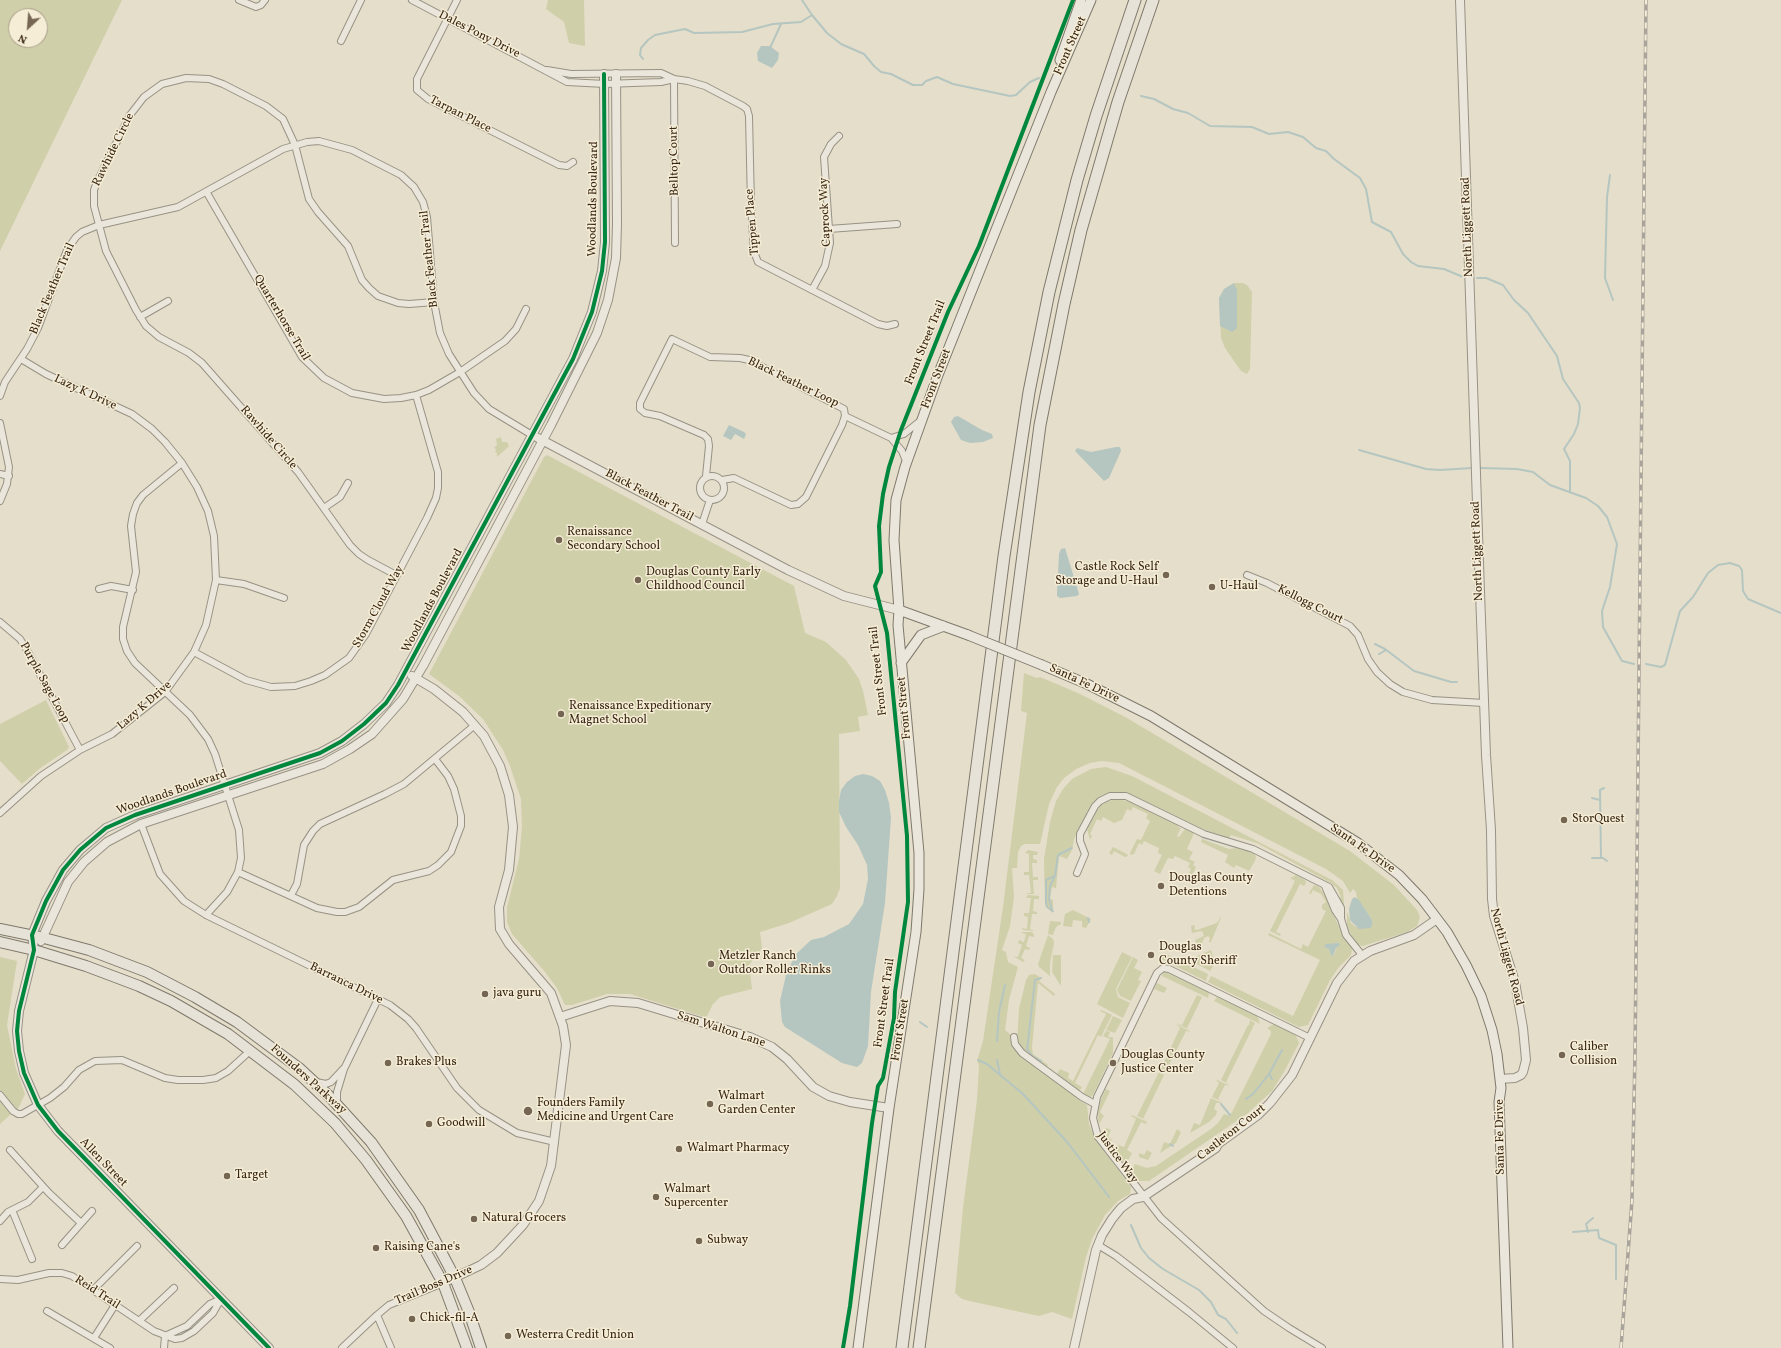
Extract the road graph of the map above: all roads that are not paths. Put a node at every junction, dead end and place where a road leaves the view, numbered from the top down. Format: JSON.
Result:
{"nodes":[{"id":1,"x":239,"y":0,"type":"edge"},
{"id":2,"x":265,"y":0,"type":"edge"},
{"id":3,"x":361,"y":0,"type":"edge"},
{"id":4,"x":412,"y":0,"type":"edge"},
{"id":5,"x":457,"y":0,"type":"edge"},
{"id":6,"x":1081,"y":0,"type":"edge"},
{"id":7,"x":1091,"y":0,"type":"edge"},
{"id":8,"x":1135,"y":0,"type":"edge"},
{"id":9,"x":1153,"y":0,"type":"edge"},
{"id":10,"x":1460,"y":0,"type":"edge"},
{"id":11,"x":448,"y":19,"type":"junction"},
{"id":12,"x":341,"y":41,"type":"dead end"},
{"id":13,"x":547,"y":70,"type":"junction"},
{"id":14,"x":604,"y":74,"type":"junction"},
{"id":15,"x":616,"y":74,"type":"junction"},
{"id":16,"x":674,"y":79,"type":"junction"},
{"id":17,"x":616,"y":83,"type":"junction"},
{"id":18,"x":604,"y":84,"type":"junction"},
{"id":19,"x":1051,"y":92,"type":"junction"},
{"id":20,"x":839,"y":136,"type":"dead end"},
{"id":21,"x":295,"y":145,"type":"junction"},
{"id":22,"x":573,"y":162,"type":"dead end"},
{"id":23,"x":207,"y":193,"type":"junction"},
{"id":24,"x":897,"y":224,"type":"dead end"},
{"id":25,"x":99,"y":225,"type":"junction"},
{"id":26,"x":829,"y":229,"type":"junction"},
{"id":27,"x":675,"y":243,"type":"dead end"},
{"id":28,"x":812,"y":290,"type":"junction"},
{"id":29,"x":168,"y":301,"type":"dead end"},
{"id":30,"x":434,"y":302,"type":"junction"},
{"id":31,"x":526,"y":309,"type":"dead end"},
{"id":32,"x":140,"y":317,"type":"junction"},
{"id":33,"x":895,"y":324,"type":"dead end"},
{"id":34,"x":21,"y":359,"type":"junction"},
{"id":35,"x":460,"y":372,"type":"junction"},
{"id":36,"x":416,"y":395,"type":"junction"},
{"id":37,"x":0,"y":396,"type":"edge"},
{"id":38,"x":845,"y":416,"type":"junction"},
{"id":39,"x":921,"y":421,"type":"junction"},
{"id":40,"x":0,"y":423,"type":"edge"},
{"id":41,"x":532,"y":435,"type":"junction"},
{"id":42,"x":891,"y":438,"type":"junction"},
{"id":43,"x":543,"y":440,"type":"junction"},
{"id":44,"x":906,"y":461,"type":"junction"},
{"id":45,"x":182,"y":463,"type":"junction"},
{"id":46,"x":0,"y":474,"type":"edge"},
{"id":47,"x":9,"y":476,"type":"junction"},
{"id":48,"x":706,"y":476,"type":"junction"},
{"id":49,"x":722,"y":480,"type":"junction"},
{"id":50,"x":348,"y":482,"type":"dead end"},
{"id":51,"x":710,"y":500,"type":"junction"},
{"id":52,"x":0,"y":501,"type":"edge"},
{"id":53,"x":324,"y":508,"type":"junction"},
{"id":54,"x":702,"y":524,"type":"junction"},
{"id":55,"x":396,"y":575,"type":"junction"},
{"id":56,"x":1247,"y":575,"type":"dead end"},
{"id":57,"x":216,"y":580,"type":"junction"},
{"id":58,"x":100,"y":589,"type":"dead end"},
{"id":59,"x":133,"y":590,"type":"junction"},
{"id":60,"x":284,"y":598,"type":"dead end"},
{"id":61,"x":899,"y":610,"type":"junction"},
{"id":62,"x":0,"y":622,"type":"edge"},
{"id":63,"x":944,"y":626,"type":"junction"},
{"id":64,"x":194,"y":652,"type":"junction"},
{"id":65,"x":901,"y":663,"type":"junction"},
{"id":66,"x":406,"y":672,"type":"junction"},
{"id":67,"x":416,"y":678,"type":"junction"},
{"id":68,"x":165,"y":692,"type":"junction"},
{"id":69,"x":1484,"y":703,"type":"junction"},
{"id":70,"x":475,"y":725,"type":"junction"},
{"id":71,"x":80,"y":750,"type":"junction"},
{"id":72,"x":435,"y":759,"type":"junction"},
{"id":73,"x":225,"y":785,"type":"junction"},
{"id":74,"x":229,"y":796,"type":"junction"},
{"id":75,"x":0,"y":813,"type":"edge"},
{"id":76,"x":118,"y":822,"type":"junction"},
{"id":77,"x":141,"y":824,"type":"junction"},
{"id":78,"x":107,"y":842,"type":"junction"},
{"id":79,"x":238,"y":872,"type":"junction"},
{"id":80,"x":1077,"y":873,"type":"dead end"},
{"id":81,"x":291,"y":896,"type":"junction"},
{"id":82,"x":206,"y":915,"type":"junction"},
{"id":83,"x":1437,"y":919,"type":"junction"},
{"id":84,"x":0,"y":929,"type":"edge"},
{"id":85,"x":32,"y":935,"type":"junction"},
{"id":86,"x":44,"y":938,"type":"junction"},
{"id":87,"x":0,"y":942,"type":"edge"},
{"id":88,"x":34,"y":950,"type":"junction"},
{"id":89,"x":1362,"y":955,"type":"junction"},
{"id":90,"x":378,"y":999,"type":"junction"},
{"id":91,"x":560,"y":1017,"type":"junction"},
{"id":92,"x":1014,"y":1037,"type":"dead end"},
{"id":93,"x":1310,"y":1038,"type":"junction"},
{"id":94,"x":251,"y":1050,"type":"junction"},
{"id":95,"x":287,"y":1059,"type":"junction"},
{"id":96,"x":345,"y":1067,"type":"junction"},
{"id":97,"x":1500,"y":1079,"type":"junction"},
{"id":98,"x":314,"y":1082,"type":"junction"},
{"id":99,"x":0,"y":1095,"type":"edge"},
{"id":100,"x":337,"y":1104,"type":"junction"},
{"id":101,"x":1095,"y":1104,"type":"junction"},
{"id":102,"x":38,"y":1105,"type":"junction"},
{"id":103,"x":889,"y":1108,"type":"junction"},
{"id":104,"x":555,"y":1142,"type":"junction"},
{"id":105,"x":10,"y":1150,"type":"dead end"},
{"id":106,"x":44,"y":1188,"type":"junction"},
{"id":107,"x":1143,"y":1197,"type":"junction"},
{"id":108,"x":12,"y":1210,"type":"junction"},
{"id":109,"x":92,"y":1211,"type":"dead end"},
{"id":110,"x":1,"y":1217,"type":"edge"},
{"id":111,"x":81,"y":1223,"type":"junction"},
{"id":112,"x":62,"y":1244,"type":"dead end"},
{"id":113,"x":1098,"y":1245,"type":"junction"},
{"id":114,"x":137,"y":1246,"type":"dead end"},
{"id":115,"x":32,"y":1259,"type":"dead end"},
{"id":116,"x":454,"y":1278,"type":"junction"},
{"id":117,"x":0,"y":1279,"type":"edge"},
{"id":118,"x":443,"y":1283,"type":"junction"},
{"id":119,"x":174,"y":1288,"type":"dead end"},
{"id":120,"x":93,"y":1290,"type":"junction"},
{"id":121,"x":221,"y":1299,"type":"junction"},
{"id":122,"x":115,"y":1305,"type":"junction"},
{"id":123,"x":46,"y":1311,"type":"dead end"},
{"id":124,"x":377,"y":1314,"type":"junction"},
{"id":125,"x":139,"y":1320,"type":"junction"},
{"id":126,"x":165,"y":1336,"type":"junction"},
{"id":127,"x":94,"y":1338,"type":"junction"},
{"id":128,"x":110,"y":1348,"type":"edge"},
{"id":129,"x":164,"y":1348,"type":"edge"},
{"id":130,"x":269,"y":1348,"type":"edge"},
{"id":131,"x":342,"y":1348,"type":"edge"},
{"id":132,"x":391,"y":1348,"type":"edge"},
{"id":133,"x":467,"y":1348,"type":"edge"},
{"id":134,"x":481,"y":1348,"type":"edge"},
{"id":135,"x":858,"y":1348,"type":"edge"},
{"id":136,"x":902,"y":1348,"type":"edge"},
{"id":137,"x":919,"y":1348,"type":"edge"},
{"id":138,"x":1074,"y":1348,"type":"edge"},
{"id":139,"x":1233,"y":1348,"type":"edge"},
{"id":140,"x":1322,"y":1348,"type":"edge"},
{"id":141,"x":1508,"y":1348,"type":"edge"}],
"edges":[{"from":1,"to":2,"type":"street"},
{"from":3,"to":12,"type":"street"},
{"from":4,"to":11,"type":"street","name":"Dales Pony Drive"},
{"from":5,"to":11,"type":"street","name":"Tarpan Place"},
{"from":6,"to":19,"type":"main road","name":"Front Street"},
{"from":7,"to":19,"type":"main road","name":"Front Street"},
{"from":8,"to":136,"type":"highway"},
{"from":9,"to":137,"type":"highway"},
{"from":10,"to":69,"type":"street","name":"North Liggett Road"},
{"from":11,"to":13,"type":"street","name":"Dales Pony Drive"},
{"from":11,"to":22,"type":"street","name":"Tarpan Place"},
{"from":13,"to":14,"type":"street","name":"Dales Pony Drive"},
{"from":13,"to":18,"type":"street","name":"Dales Pony Drive"},
{"from":14,"to":15,"type":"street","name":"Dales Pony Drive"},
{"from":14,"to":18,"type":"street","name":"Woodlands Boulevard"},
{"from":15,"to":16,"type":"street","name":"Tippen Place"},
{"from":15,"to":17,"type":"street","name":"Woodlands Boulevard"},
{"from":16,"to":17,"type":"street","name":"Tippen Place"},
{"from":16,"to":27,"type":"street","name":"Belltop Court"},
{"from":16,"to":28,"type":"street","name":"Tippen Place"},
{"from":17,"to":18,"type":"street","name":"Dales Pony Drive"},
{"from":17,"to":43,"type":"street","name":"Woodlands Boulevard"},
{"from":18,"to":41,"type":"street","name":"Woodlands Boulevard"},
{"from":19,"to":39,"type":"main road","name":"Front Street"},
{"from":20,"to":26,"type":"street","name":"Caprock Way"},
{"from":21,"to":23,"type":"street","name":"Black Feather Trail"},
{"from":21,"to":25,"type":"street","name":"Rawhide Circle"},
{"from":21,"to":30,"type":"street","name":"Rawhide Circle"},
{"from":21,"to":30,"type":"street","name":"Black Feather Trail"},
{"from":23,"to":25,"type":"street","name":"Black Feather Trail"},
{"from":23,"to":36,"type":"street","name":"Quarterhorse Trail"},
{"from":24,"to":26,"type":"street"},
{"from":25,"to":32,"type":"street","name":"Rawhide Circle"},
{"from":25,"to":34,"type":"street","name":"Black Feather Trail"},
{"from":26,"to":28,"type":"street","name":"Caprock Way"},
{"from":28,"to":33,"type":"street","name":"Tippen Place"},
{"from":29,"to":32,"type":"street"},
{"from":30,"to":35,"type":"street","name":"Black Feather Trail"},
{"from":31,"to":35,"type":"street","name":"Quarterhorse Trail"},
{"from":32,"to":53,"type":"street","name":"Rawhide Circle"},
{"from":34,"to":37,"type":"street","name":"Black Feather Trail"},
{"from":34,"to":45,"type":"street","name":"Lazy K Drive"},
{"from":35,"to":36,"type":"street","name":"Quarterhorse Trail"},
{"from":35,"to":41,"type":"street","name":"Black Feather Trail"},
{"from":36,"to":55,"type":"street","name":"Storm Cloud Way"},
{"from":38,"to":42,"type":"street"},
{"from":38,"to":48,"type":"street","name":"Black Feather Loop"},
{"from":38,"to":49,"type":"street","name":"Black Feather Loop"},
{"from":39,"to":42,"type":"street"},
{"from":39,"to":44,"type":"main road","name":"Front Street"},
{"from":40,"to":47,"type":"street"},
{"from":41,"to":43,"type":"street","name":"Black Feather Trail"},
{"from":41,"to":66,"type":"street","name":"Woodlands Boulevard"},
{"from":42,"to":44,"type":"street"},
{"from":43,"to":54,"type":"street","name":"Black Feather Trail"},
{"from":43,"to":67,"type":"street","name":"Woodlands Boulevard"},
{"from":44,"to":61,"type":"main road","name":"Front Street"},
{"from":45,"to":57,"type":"street","name":"Lazy K Drive"},
{"from":45,"to":59,"type":"street"},
{"from":46,"to":47,"type":"street"},
{"from":47,"to":52,"type":"street"},
{"from":48,"to":49,"type":"street","name":"Black Feather Loop"},
{"from":48,"to":51,"type":"street","name":"Black Feather Loop"},
{"from":49,"to":51,"type":"street"},
{"from":50,"to":53,"type":"street"},
{"from":51,"to":54,"type":"street"},
{"from":53,"to":55,"type":"street","name":"Rawhide Circle"},
{"from":54,"to":61,"type":"street","name":"Black Feather Trail"},
{"from":55,"to":64,"type":"street","name":"Storm Cloud Way"},
{"from":56,"to":69,"type":"street","name":"Kellogg Court"},
{"from":57,"to":60,"type":"street"},
{"from":57,"to":64,"type":"street","name":"Lazy K Drive"},
{"from":58,"to":59,"type":"street"},
{"from":59,"to":68,"type":"street"},
{"from":61,"to":63,"type":"main road","name":"Santa Fe Drive"},
{"from":61,"to":65,"type":"main road","name":"Front Street"},
{"from":62,"to":71,"type":"street","name":"Purple Sage Loop"},
{"from":63,"to":65,"type":"main road"},
{"from":63,"to":83,"type":"main road","name":"Santa Fe Drive","bridge":true},
{"from":64,"to":68,"type":"street","name":"Lazy K Drive"},
{"from":65,"to":103,"type":"main road","name":"Front Street"},
{"from":66,"to":67,"type":"street","name":"Trail Boss Drive"},
{"from":66,"to":73,"type":"street","name":"Woodlands Boulevard"},
{"from":67,"to":70,"type":"street","name":"Trail Boss Drive"},
{"from":67,"to":74,"type":"street","name":"Woodlands Boulevard"},
{"from":68,"to":71,"type":"street","name":"Lazy K Drive"},
{"from":68,"to":73,"type":"street"},
{"from":69,"to":97,"type":"street","name":"North Liggett Road"},
{"from":70,"to":72,"type":"street"},
{"from":70,"to":91,"type":"street","name":"Trail Boss Drive"},
{"from":71,"to":75,"type":"street","name":"Lazy K Drive"},
{"from":72,"to":81,"type":"street"},
{"from":72,"to":81,"type":"street"},
{"from":73,"to":74,"type":"street"},
{"from":73,"to":76,"type":"street","name":"Woodlands Boulevard"},
{"from":74,"to":77,"type":"street","name":"Woodlands Boulevard"},
{"from":74,"to":79,"type":"street"},
{"from":76,"to":78,"type":"street"},
{"from":76,"to":85,"type":"street","name":"Woodlands Boulevard"},
{"from":77,"to":78,"type":"street","name":"Woodlands Boulevard"},
{"from":77,"to":82,"type":"street","name":"Barranca Drive"},
{"from":78,"to":86,"type":"street","name":"Woodlands Boulevard"},
{"from":79,"to":81,"type":"street"},
{"from":79,"to":82,"type":"street"},
{"from":80,"to":89,"type":"street"},
{"from":82,"to":90,"type":"street","name":"Barranca Drive"},
{"from":83,"to":89,"type":"street","name":"Castleton Court"},
{"from":83,"to":97,"type":"main road","name":"Santa Fe Drive"},
{"from":84,"to":85,"type":"highway","name":"Founders Parkway"},
{"from":85,"to":86,"type":"highway","name":"Founders Parkway"},
{"from":85,"to":88,"type":"street","name":"Woodlands Boulevard"},
{"from":86,"to":88,"type":"street","name":"Woodlands Boulevard"},
{"from":86,"to":95,"type":"highway","name":"Founders Parkway"},
{"from":87,"to":88,"type":"highway","name":"Founders Parkway"},
{"from":88,"to":94,"type":"highway","name":"Founders Parkway"},
{"from":88,"to":102,"type":"street","name":"Allen Street"},
{"from":89,"to":93,"type":"street","name":"Castleton Court"},
{"from":90,"to":96,"type":"street"},
{"from":90,"to":104,"type":"street","name":"Barranca Drive"},
{"from":91,"to":103,"type":"street","name":"Sam Walton Lane"},
{"from":91,"to":104,"type":"street","name":"Trail Boss Drive"},
{"from":92,"to":101,"type":"street"},
{"from":93,"to":101,"type":"street","name":"Justice Way"},
{"from":93,"to":107,"type":"street","name":"Castleton Court"},
{"from":94,"to":95,"type":"highway"},
{"from":94,"to":102,"type":"street"},
{"from":94,"to":118,"type":"highway","name":"Founders Parkway"},
{"from":95,"to":98,"type":"highway","name":"Founders Parkway"},
{"from":96,"to":98,"type":"street"},
{"from":96,"to":100,"type":"street"},
{"from":97,"to":141,"type":"main road","name":"Santa Fe Drive"},
{"from":98,"to":100,"type":"highway","name":"Founders Parkway"},
{"from":99,"to":102,"type":"street"},
{"from":100,"to":116,"type":"highway","name":"Founders Parkway"},
{"from":101,"to":107,"type":"street","name":"Justice Way"},
{"from":102,"to":121,"type":"street","name":"Allen Street"},
{"from":103,"to":135,"type":"main road","name":"Front Street"},
{"from":104,"to":116,"type":"street","name":"Trail Boss Drive"},
{"from":105,"to":106,"type":"street"},
{"from":106,"to":108,"type":"street"},
{"from":106,"to":111,"type":"street"},
{"from":107,"to":113,"type":"street","name":"Castleton Court"},
{"from":107,"to":140,"type":"street","name":"Justice Way"},
{"from":108,"to":110,"type":"street"},
{"from":108,"to":115,"type":"street"},
{"from":109,"to":111,"type":"street"},
{"from":111,"to":112,"type":"street"},
{"from":113,"to":138,"type":"street","name":"Castleton Court"},
{"from":113,"to":139,"type":"street"},
{"from":114,"to":120,"type":"street"},
{"from":116,"to":118,"type":"street","name":"Trail Boss Drive"},
{"from":116,"to":134,"type":"highway","name":"Founders Parkway"},
{"from":117,"to":120,"type":"street","name":"Reid Trail"},
{"from":118,"to":124,"type":"street","name":"Trail Boss Drive"},
{"from":118,"to":133,"type":"highway","name":"Founders Parkway"},
{"from":119,"to":125,"type":"street"},
{"from":120,"to":122,"type":"street","name":"Reid Trail"},
{"from":121,"to":126,"type":"street"},
{"from":121,"to":126,"type":"street","name":"Reid Trail"},
{"from":121,"to":130,"type":"street","name":"Allen Street"},
{"from":122,"to":125,"type":"street","name":"Reid Trail"},
{"from":122,"to":127,"type":"street"},
{"from":123,"to":127,"type":"street"},
{"from":124,"to":131,"type":"street","name":"Trail Boss Drive"},
{"from":124,"to":132,"type":"street"},
{"from":125,"to":126,"type":"street","name":"Reid Trail"},
{"from":126,"to":129,"type":"street"},
{"from":127,"to":128,"type":"street"}]}
